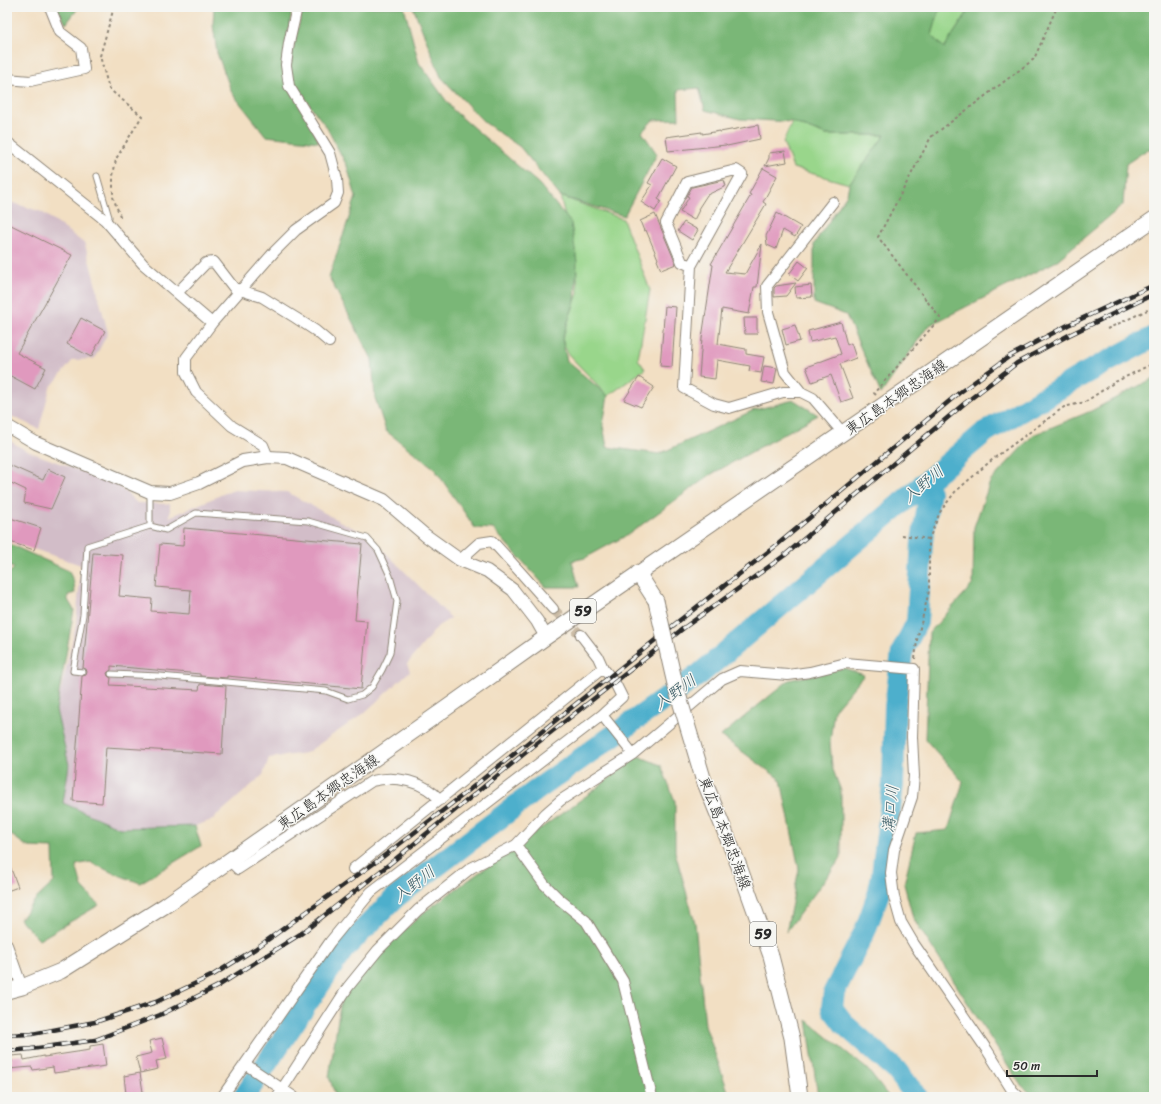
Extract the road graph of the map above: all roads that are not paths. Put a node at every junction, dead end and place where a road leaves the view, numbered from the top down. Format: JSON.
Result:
{"nodes":[{"id":1,"x":50,"y":7,"type":"edge"},
{"id":2,"x":298,"y":7,"type":"edge"},
{"id":3,"x":7,"y":79,"type":"edge"},
{"id":4,"x":7,"y":142,"type":"edge"},
{"id":5,"x":97,"y":176,"type":"dead end"},
{"id":6,"x":833,"y":202,"type":"dead end"},
{"id":7,"x":107,"y":218,"type":"junction"},
{"id":8,"x":1154,"y":219,"type":"edge"},
{"id":9,"x":691,"y":266,"type":"junction"},
{"id":10,"x":241,"y":290,"type":"junction"},
{"id":11,"x":177,"y":293,"type":"junction"},
{"id":12,"x":212,"y":323,"type":"junction"},
{"id":13,"x":329,"y":342,"type":"dead end"},
{"id":14,"x":801,"y":392,"type":"junction"},
{"id":15,"x":7,"y":426,"type":"edge"},
{"id":16,"x":843,"y":433,"type":"junction"},
{"id":17,"x":268,"y":457,"type":"junction"},
{"id":18,"x":150,"y":492,"type":"junction"},
{"id":19,"x":150,"y":526,"type":"junction"},
{"id":20,"x":460,"y":560,"type":"junction"},
{"id":21,"x":638,"y":574,"type":"junction"},
{"id":22,"x":553,"y":609,"type":"tunnel mouth"},
{"id":23,"x":581,"y":635,"type":"tunnel mouth"},
{"id":24,"x":546,"y":636,"type":"junction"},
{"id":25,"x":603,"y":668,"type":"junction"},
{"id":26,"x":82,"y":672,"type":"dead end"},
{"id":27,"x":111,"y":674,"type":"dead end"},
{"id":28,"x":605,"y":718,"type":"junction"},
{"id":29,"x":631,"y":751,"type":"junction"},
{"id":30,"x":440,"y":800,"type":"junction"},
{"id":31,"x":516,"y":845,"type":"junction"},
{"id":32,"x":230,"y":861,"type":"junction"},
{"id":33,"x":353,"y":868,"type":"dead end"},
{"id":34,"x":7,"y":945,"type":"edge"},
{"id":35,"x":22,"y":987,"type":"junction"},
{"id":36,"x":7,"y":991,"type":"edge"},
{"id":37,"x":245,"y":1064,"type":"junction"},
{"id":38,"x":280,"y":1091,"type":"edge"},
{"id":39,"x":222,"y":1097,"type":"edge"},
{"id":40,"x":294,"y":1097,"type":"edge"},
{"id":41,"x":652,"y":1097,"type":"edge"},
{"id":42,"x":800,"y":1097,"type":"edge"},
{"id":43,"x":1019,"y":1097,"type":"edge"}],
"edges":[{"from":1,"to":3,"type":"street"},
{"from":2,"to":10,"type":"street"},
{"from":4,"to":7,"type":"street"},
{"from":5,"to":7,"type":"lane"},
{"from":6,"to":14,"type":"street"},
{"from":7,"to":11,"type":"street"},
{"from":8,"to":16,"type":"main road","name":"東広島本郷忠海線","number":"59"},
{"from":9,"to":9,"type":"street"},
{"from":9,"to":14,"type":"street"},
{"from":10,"to":11,"type":"street"},
{"from":10,"to":12,"type":"street"},
{"from":10,"to":13,"type":"street"},
{"from":11,"to":12,"type":"street"},
{"from":12,"to":17,"type":"street"},
{"from":14,"to":16,"type":"street"},
{"from":15,"to":18,"type":"street"},
{"from":16,"to":21,"type":"main road","name":"東広島本郷忠海線","number":"59"},
{"from":17,"to":18,"type":"street"},
{"from":17,"to":20,"type":"street"},
{"from":18,"to":19,"type":"lane"},
{"from":19,"to":26,"type":"lane"},
{"from":19,"to":27,"type":"lane"},
{"from":20,"to":22,"type":"street"},
{"from":20,"to":24,"type":"street"},
{"from":21,"to":24,"type":"main road","name":"東広島本郷忠海線","number":"59"},
{"from":21,"to":42,"type":"main road","name":"東広島本郷忠海線","number":"59","bridge":true},
{"from":23,"to":25,"type":"street"},
{"from":24,"to":32,"type":"main road","name":"東広島本郷忠海線","number":"59"},
{"from":25,"to":28,"type":"street"},
{"from":25,"to":30,"type":"street"},
{"from":28,"to":29,"type":"street"},
{"from":28,"to":37,"type":"street"},
{"from":29,"to":31,"type":"street"},
{"from":29,"to":43,"type":"street"},
{"from":30,"to":32,"type":"street"},
{"from":30,"to":33,"type":"street"},
{"from":31,"to":38,"type":"street"},
{"from":31,"to":41,"type":"street"},
{"from":32,"to":35,"type":"main road","name":"東広島本郷忠海線","number":"59"},
{"from":34,"to":35,"type":"street"},
{"from":35,"to":36,"type":"main road","name":"東広島本郷忠海線","number":"59"},
{"from":37,"to":38,"type":"street"},
{"from":37,"to":39,"type":"street"},
{"from":38,"to":40,"type":"street"}]}
